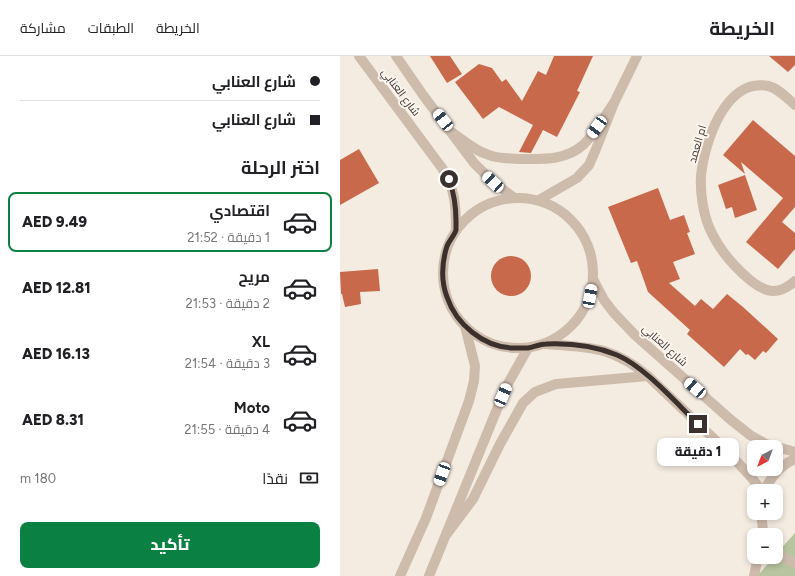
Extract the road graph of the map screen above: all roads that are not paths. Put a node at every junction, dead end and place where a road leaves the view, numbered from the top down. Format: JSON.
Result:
{"nodes":[{"id":1,"x":359,"y":56,"type":"edge"},
{"id":2,"x":396,"y":56,"type":"edge"},
{"id":3,"x":637,"y":56,"type":"edge"},
{"id":4,"x":614,"y":103,"type":"junction"},
{"id":5,"x":795,"y":105,"type":"edge"},
{"id":6,"x":452,"y":133,"type":"junction"},
{"id":7,"x":513,"y":197,"type":"junction"},
{"id":8,"x":539,"y":200,"type":"junction"},
{"id":9,"x":456,"y":230,"type":"junction"},
{"id":10,"x":594,"y":279,"type":"junction"},
{"id":11,"x":795,"y":281,"type":"edge"},
{"id":12,"x":465,"y":326,"type":"junction"},
{"id":13,"x":544,"y":344,"type":"junction"},
{"id":14,"x":528,"y":348,"type":"junction"},
{"id":15,"x":648,"y":376,"type":"junction"},
{"id":16,"x":795,"y":452,"type":"edge"},
{"id":17,"x":795,"y":458,"type":"edge"},
{"id":18,"x":757,"y":484,"type":"edge"},
{"id":19,"x":767,"y":484,"type":"edge"},
{"id":20,"x":446,"y":535,"type":"junction"},
{"id":21,"x":783,"y":556,"type":"edge"},
{"id":22,"x":795,"y":563,"type":"edge"},
{"id":23,"x":757,"y":564,"type":"edge"},
{"id":24,"x":400,"y":576,"type":"edge"},
{"id":25,"x":429,"y":576,"type":"edge"},
{"id":26,"x":754,"y":576,"type":"edge"}],
"edges":[{"from":1,"to":9,"type":"street","name":"شارع العنابي"},
{"from":2,"to":6,"type":"street","name":"شارع العنابي"},
{"from":3,"to":4,"type":"street"},
{"from":4,"to":6,"type":"street"},
{"from":4,"to":8,"type":"street"},
{"from":5,"to":11,"type":"street","name":"ام العمد"},
{"from":6,"to":7,"type":"street","name":"شارع العنابي"},
{"from":7,"to":8,"type":"street"},
{"from":7,"to":9,"type":"street"},
{"from":8,"to":10,"type":"street"},
{"from":9,"to":12,"type":"street"},
{"from":10,"to":13,"type":"street"},
{"from":10,"to":16,"type":"street","name":"شارع العنابي"},
{"from":12,"to":14,"type":"street"},
{"from":12,"to":24,"type":"street"},
{"from":13,"to":14,"type":"street"},
{"from":13,"to":15,"type":"street"},
{"from":14,"to":20,"type":"street"},
{"from":15,"to":18,"type":"street"},
{"from":15,"to":20,"type":"street"},
{"from":17,"to":19,"type":"street"},
{"from":20,"to":25,"type":"street"},
{"from":21,"to":22,"type":"street"},
{"from":23,"to":26,"type":"street"}]}
